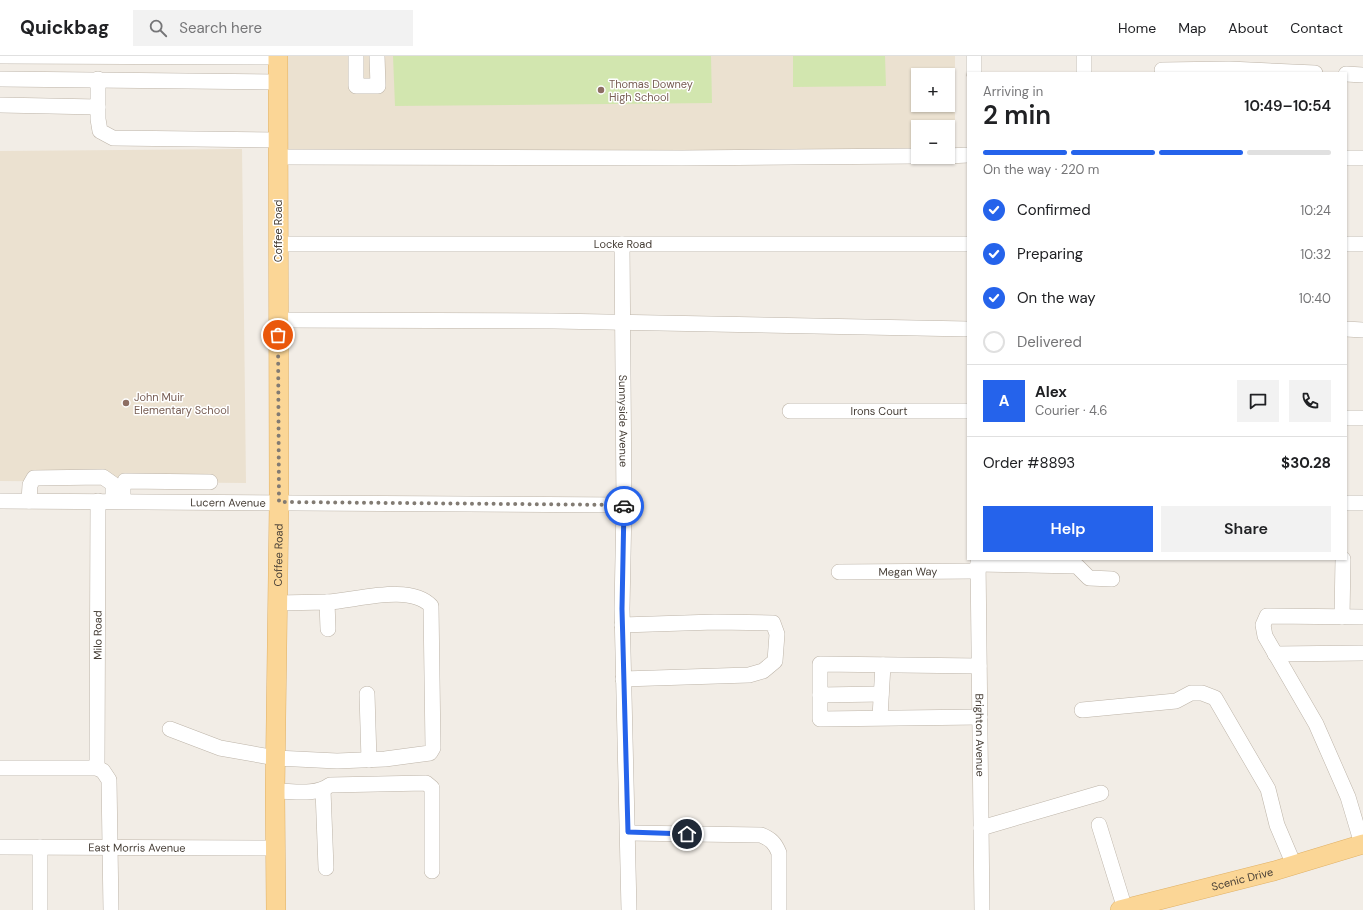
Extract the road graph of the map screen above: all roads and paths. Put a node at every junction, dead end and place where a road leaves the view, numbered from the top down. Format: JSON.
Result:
{"nodes":[{"id":1,"x":0,"y":56,"type":"edge"},
{"id":2,"x":356,"y":56,"type":"edge"},
{"id":3,"x":377,"y":56,"type":"edge"},
{"id":4,"x":974,"y":56,"type":"edge"},
{"id":5,"x":1084,"y":56,"type":"edge"},
{"id":6,"x":278,"y":57,"type":"edge"},
{"id":7,"x":1162,"y":70,"type":"dead end"},
{"id":8,"x":974,"y":72,"type":"edge"},
{"id":9,"x":1084,"y":72,"type":"edge"},
{"id":10,"x":1294,"y":72,"type":"edge"},
{"id":11,"x":1347,"y":74,"type":"edge"},
{"id":12,"x":1363,"y":75,"type":"edge"},
{"id":13,"x":0,"y":79,"type":"edge"},
{"id":14,"x":98,"y":79,"type":"junction"},
{"id":15,"x":278,"y":82,"type":"junction"},
{"id":16,"x":0,"y":105,"type":"edge"},
{"id":17,"x":98,"y":107,"type":"junction"},
{"id":18,"x":278,"y":149,"type":"junction"},
{"id":19,"x":967,"y":155,"type":"edge"},
{"id":20,"x":911,"y":156,"type":"edge"},
{"id":21,"x":955,"y":156,"type":"edge"},
{"id":22,"x":1347,"y":158,"type":"edge"},
{"id":23,"x":1363,"y":158,"type":"edge"},
{"id":24,"x":278,"y":244,"type":"junction"},
{"id":25,"x":622,"y":244,"type":"junction"},
{"id":26,"x":967,"y":244,"type":"edge"},
{"id":27,"x":1347,"y":244,"type":"edge"},
{"id":28,"x":1363,"y":244,"type":"edge"},
{"id":29,"x":278,"y":320,"type":"junction"},
{"id":30,"x":622,"y":323,"type":"junction"},
{"id":31,"x":967,"y":329,"type":"edge"},
{"id":32,"x":1347,"y":329,"type":"edge"},
{"id":33,"x":1363,"y":330,"type":"edge"},
{"id":34,"x":790,"y":411,"type":"dead end"},
{"id":35,"x":967,"y":411,"type":"edge"},
{"id":36,"x":1347,"y":418,"type":"edge"},
{"id":37,"x":1363,"y":418,"type":"edge"},
{"id":38,"x":195,"y":482,"type":"junction"},
{"id":39,"x":210,"y":482,"type":"dead end"},
{"id":40,"x":0,"y":501,"type":"edge"},
{"id":41,"x":29,"y":501,"type":"junction"},
{"id":42,"x":98,"y":501,"type":"junction"},
{"id":43,"x":118,"y":501,"type":"junction"},
{"id":44,"x":196,"y":502,"type":"junction"},
{"id":45,"x":279,"y":502,"type":"junction"},
{"id":46,"x":1347,"y":503,"type":"edge"},
{"id":47,"x":1363,"y":503,"type":"edge"},
{"id":48,"x":624,"y":505,"type":"junction"},
{"id":49,"x":1343,"y":560,"type":"edge"},
{"id":50,"x":978,"y":565,"type":"edge"},
{"id":51,"x":839,"y":572,"type":"dead end"},
{"id":52,"x":1112,"y":579,"type":"dead end"},
{"id":53,"x":327,"y":602,"type":"junction"},
{"id":54,"x":278,"y":603,"type":"junction"},
{"id":55,"x":1342,"y":617,"type":"junction"},
{"id":56,"x":1363,"y":617,"type":"edge"},
{"id":57,"x":622,"y":625,"type":"junction"},
{"id":58,"x":328,"y":629,"type":"dead end"},
{"id":59,"x":1363,"y":653,"type":"edge"},
{"id":60,"x":1275,"y":654,"type":"junction"},
{"id":61,"x":883,"y":665,"type":"junction"},
{"id":62,"x":979,"y":666,"type":"junction"},
{"id":63,"x":623,"y":679,"type":"junction"},
{"id":64,"x":367,"y":694,"type":"dead end"},
{"id":65,"x":881,"y":694,"type":"junction"},
{"id":66,"x":820,"y":695,"type":"junction"},
{"id":67,"x":1082,"y":710,"type":"dead end"},
{"id":68,"x":980,"y":717,"type":"junction"},
{"id":69,"x":880,"y":718,"type":"junction"},
{"id":70,"x":170,"y":729,"type":"dead end"},
{"id":71,"x":276,"y":758,"type":"junction"},
{"id":72,"x":369,"y":760,"type":"junction"},
{"id":73,"x":0,"y":768,"type":"edge"},
{"id":74,"x":97,"y":768,"type":"junction"},
{"id":75,"x":323,"y":790,"type":"junction"},
{"id":76,"x":275,"y":791,"type":"junction"},
{"id":77,"x":1101,"y":793,"type":"dead end"},
{"id":78,"x":1099,"y":825,"type":"dead end"},
{"id":79,"x":981,"y":828,"type":"junction"},
{"id":80,"x":628,"y":832,"type":"junction"},
{"id":81,"x":1363,"y":844,"type":"edge"},
{"id":82,"x":0,"y":847,"type":"edge"},
{"id":83,"x":40,"y":847,"type":"junction"},
{"id":84,"x":111,"y":847,"type":"junction"},
{"id":85,"x":274,"y":848,"type":"junction"},
{"id":86,"x":1294,"y":865,"type":"junction"},
{"id":87,"x":326,"y":868,"type":"dead end"},
{"id":88,"x":432,"y":870,"type":"dead end"},
{"id":89,"x":1123,"y":909,"type":"edge"},
{"id":90,"x":40,"y":910,"type":"edge"},
{"id":91,"x":111,"y":910,"type":"edge"},
{"id":92,"x":276,"y":910,"type":"edge"},
{"id":93,"x":629,"y":910,"type":"edge"},
{"id":94,"x":780,"y":910,"type":"edge"},
{"id":95,"x":982,"y":910,"type":"edge"}],
"edges":[{"from":1,"to":6,"type":"street"},
{"from":2,"to":3,"type":"street"},
{"from":4,"to":8,"type":"street"},
{"from":5,"to":9,"type":"street"},
{"from":6,"to":15,"type":"main road","name":"Coffee Road"},
{"from":7,"to":10,"type":"street"},
{"from":11,"to":12,"type":"street"},
{"from":13,"to":14,"type":"street"},
{"from":14,"to":15,"type":"street"},
{"from":14,"to":17,"type":"street"},
{"from":15,"to":18,"type":"main road","name":"Coffee Road"},
{"from":16,"to":17,"type":"street"},
{"from":17,"to":18,"type":"street"},
{"from":18,"to":20,"type":"street"},
{"from":18,"to":24,"type":"main road","name":"Coffee Road"},
{"from":19,"to":21,"type":"street"},
{"from":22,"to":23,"type":"street"},
{"from":24,"to":25,"type":"street","name":"Locke Road"},
{"from":24,"to":29,"type":"main road","name":"Coffee Road"},
{"from":25,"to":26,"type":"street","name":"Locke Road"},
{"from":25,"to":30,"type":"street","name":"Sunnyside Avenue"},
{"from":27,"to":28,"type":"street"},
{"from":29,"to":30,"type":"street"},
{"from":29,"to":45,"type":"main road","name":"Coffee Road"},
{"from":30,"to":31,"type":"street"},
{"from":30,"to":48,"type":"street","name":"Sunnyside Avenue"},
{"from":32,"to":33,"type":"street"},
{"from":34,"to":35,"type":"street","name":"Irons Court"},
{"from":36,"to":37,"type":"street"},
{"from":38,"to":39,"type":"street"},
{"from":38,"to":43,"type":"street"},
{"from":38,"to":44,"type":"street"},
{"from":40,"to":41,"type":"street","name":"Lucern Avenue"},
{"from":41,"to":42,"type":"street","name":"Lucern Avenue"},
{"from":41,"to":43,"type":"street"},
{"from":42,"to":43,"type":"street","name":"Lucern Avenue"},
{"from":42,"to":74,"type":"street","name":"Milo Road"},
{"from":43,"to":44,"type":"street","name":"Lucern Avenue"},
{"from":44,"to":45,"type":"street","name":"Lucern Avenue"},
{"from":45,"to":48,"type":"street","name":"Lucern Avenue"},
{"from":45,"to":54,"type":"main road","name":"Coffee Road"},
{"from":46,"to":47,"type":"street"},
{"from":48,"to":57,"type":"street","name":"Sunnyside Avenue"},
{"from":49,"to":55,"type":"street"},
{"from":50,"to":51,"type":"street","name":"Megan Way"},
{"from":50,"to":52,"type":"street","name":"Megan Way"},
{"from":50,"to":62,"type":"street","name":"Brighton Avenue"},
{"from":53,"to":54,"type":"street"},
{"from":53,"to":58,"type":"street"},
{"from":53,"to":72,"type":"street"},
{"from":54,"to":71,"type":"main road","name":"Coffee Road"},
{"from":55,"to":56,"type":"street"},
{"from":55,"to":60,"type":"street"},
{"from":57,"to":63,"type":"street","name":"Sunnyside Avenue"},
{"from":57,"to":63,"type":"street"},
{"from":59,"to":60,"type":"street"},
{"from":60,"to":81,"type":"street"},
{"from":61,"to":62,"type":"street"},
{"from":61,"to":65,"type":"street"},
{"from":61,"to":66,"type":"street"},
{"from":62,"to":68,"type":"street","name":"Brighton Avenue"},
{"from":63,"to":80,"type":"street","name":"Sunnyside Avenue"},
{"from":64,"to":72,"type":"street"},
{"from":65,"to":66,"type":"street"},
{"from":65,"to":69,"type":"street"},
{"from":66,"to":69,"type":"street"},
{"from":67,"to":86,"type":"street"},
{"from":68,"to":69,"type":"street"},
{"from":68,"to":79,"type":"street","name":"Brighton Avenue"},
{"from":70,"to":71,"type":"street"},
{"from":71,"to":72,"type":"street"},
{"from":71,"to":76,"type":"main road","name":"Coffee Road"},
{"from":73,"to":74,"type":"street"},
{"from":74,"to":84,"type":"street"},
{"from":75,"to":76,"type":"street"},
{"from":75,"to":87,"type":"street"},
{"from":75,"to":88,"type":"street"},
{"from":76,"to":85,"type":"main road","name":"Coffee Road"},
{"from":77,"to":79,"type":"street"},
{"from":78,"to":89,"type":"street"},
{"from":79,"to":95,"type":"street","name":"Brighton Avenue"},
{"from":80,"to":93,"type":"street","name":"Sunnyside Avenue"},
{"from":80,"to":94,"type":"street"},
{"from":81,"to":86,"type":"main road","name":"Scenic Drive"},
{"from":82,"to":83,"type":"street","name":"East Morris Avenue"},
{"from":83,"to":84,"type":"street","name":"East Morris Avenue"},
{"from":83,"to":90,"type":"street"},
{"from":84,"to":85,"type":"street","name":"East Morris Avenue"},
{"from":84,"to":91,"type":"street"},
{"from":85,"to":92,"type":"main road","name":"Coffee Road"},
{"from":86,"to":89,"type":"main road","name":"Scenic Drive"}]}
